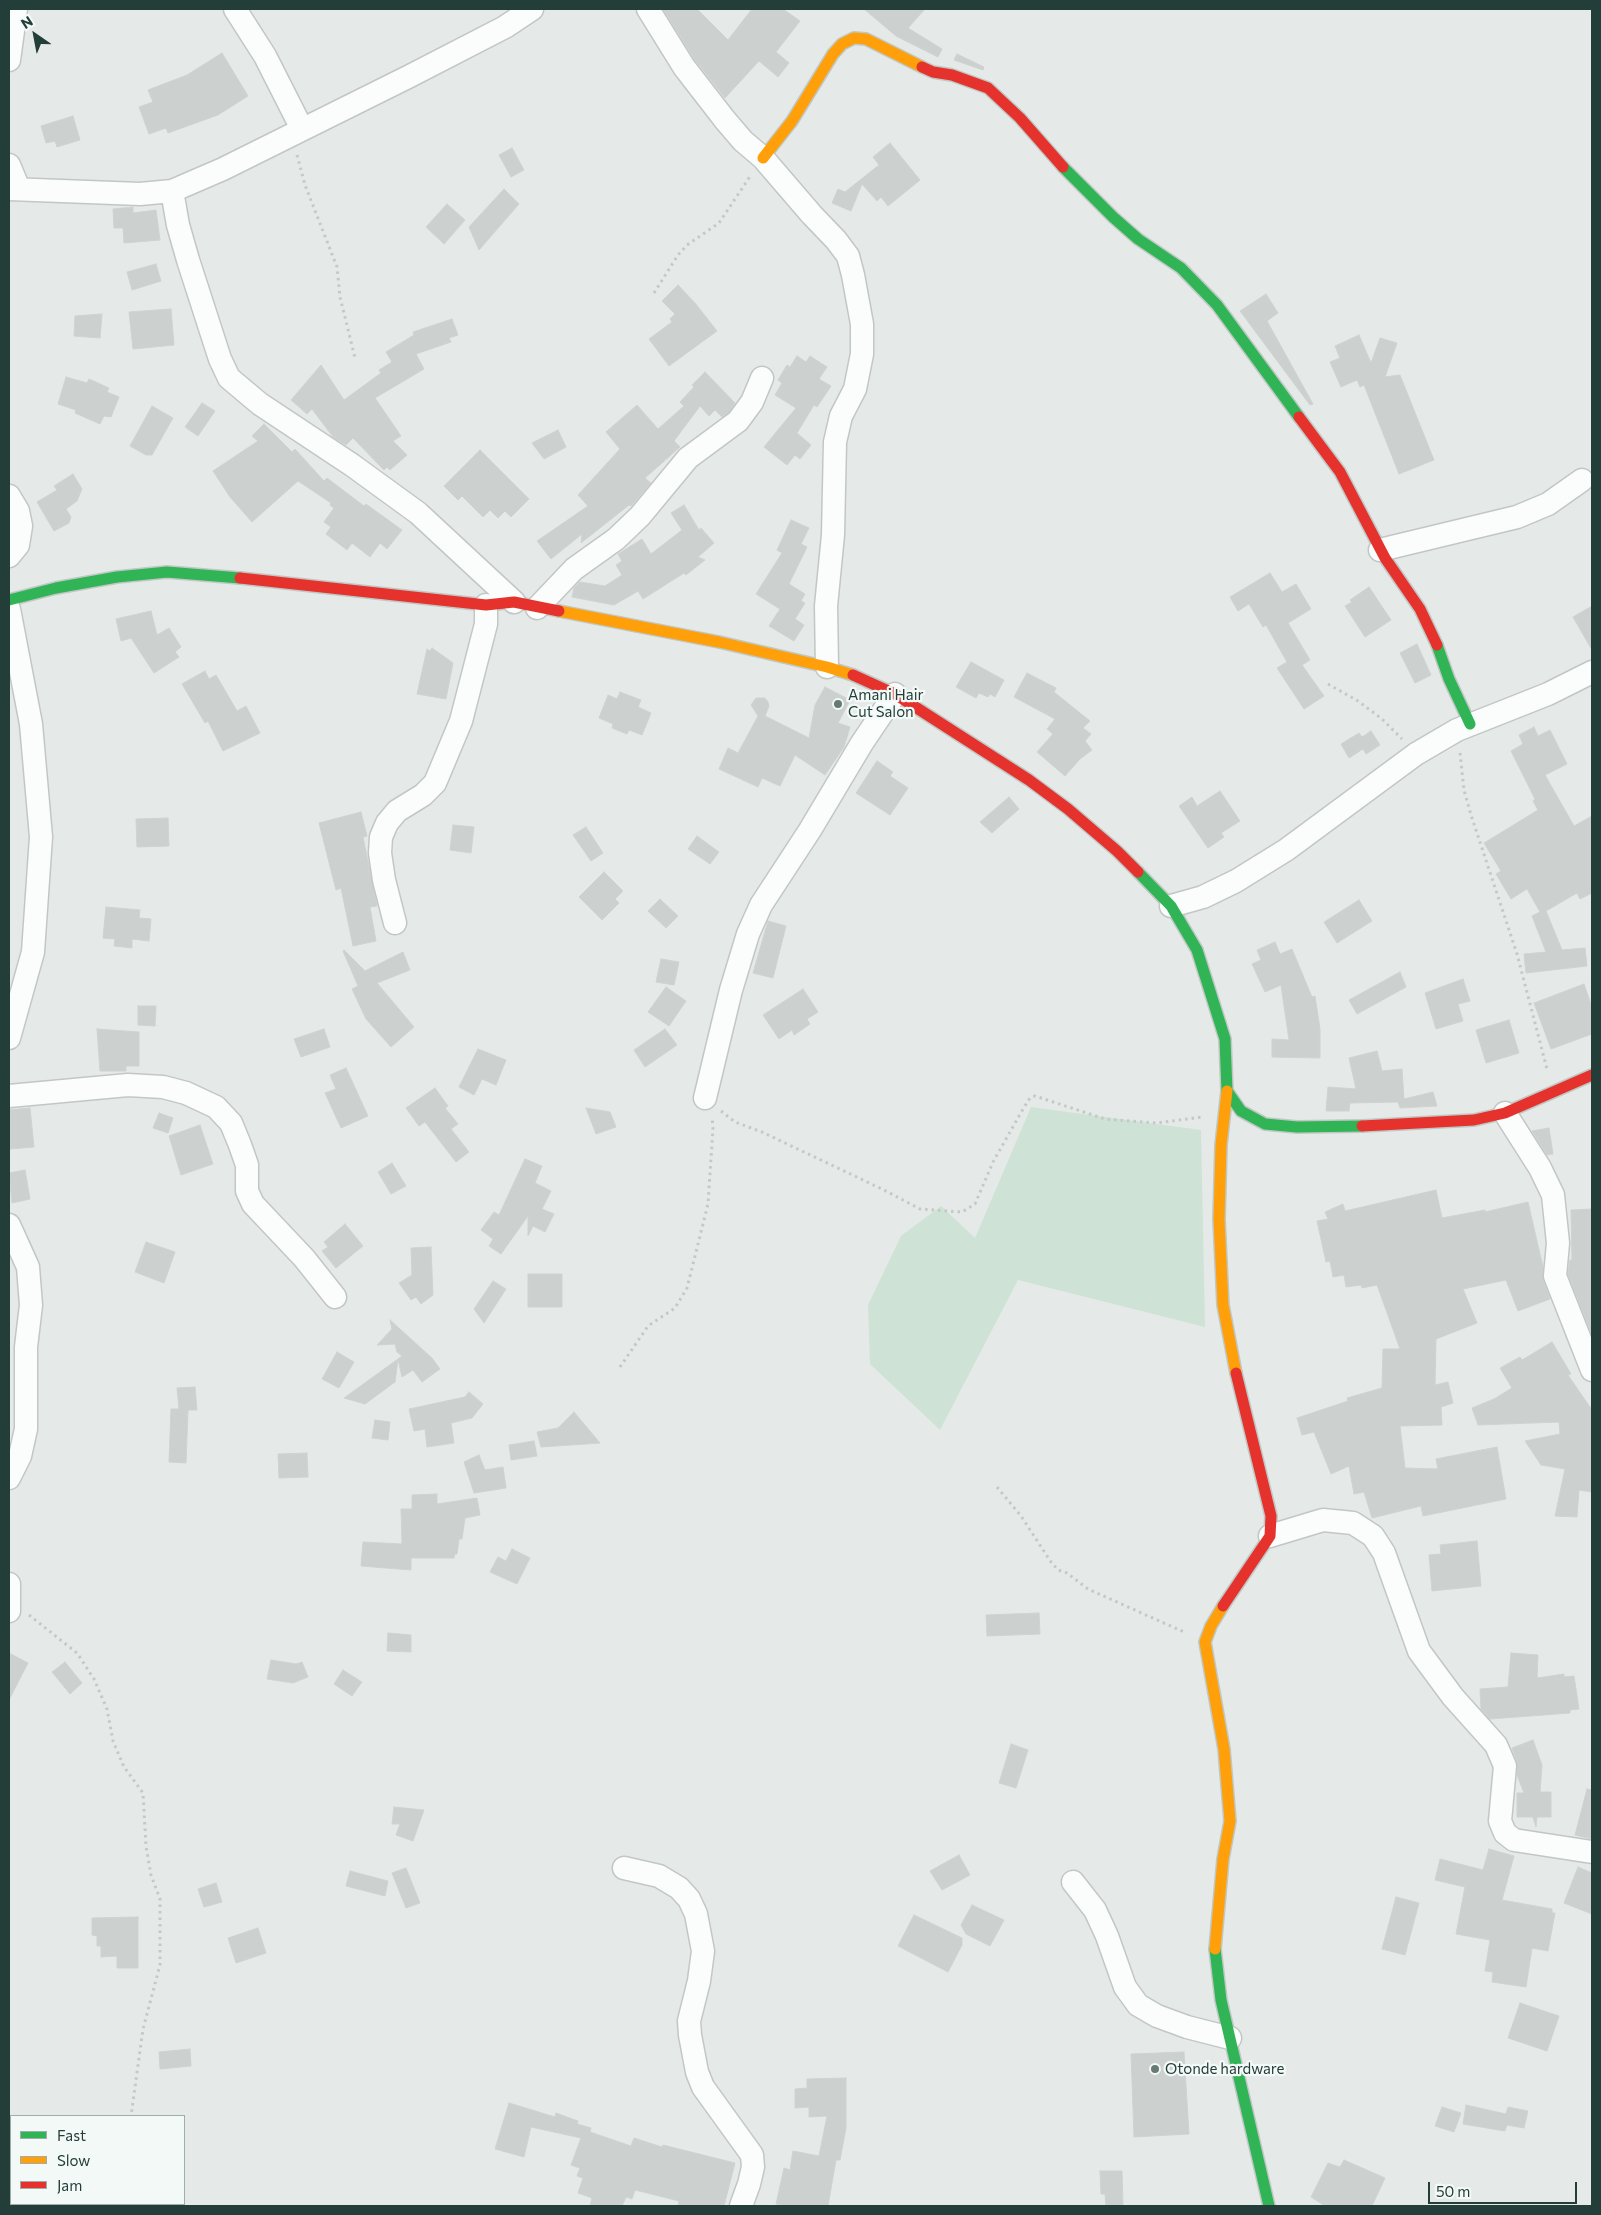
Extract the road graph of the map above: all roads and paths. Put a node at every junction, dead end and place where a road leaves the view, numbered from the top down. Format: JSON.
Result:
{"nodes":[{"id":1,"x":16,"y":9,"type":"edge"},
{"id":2,"x":235,"y":9,"type":"edge"},
{"id":3,"x":532,"y":9,"type":"edge"},
{"id":4,"x":648,"y":9,"type":"edge"},
{"id":5,"x":9,"y":60,"type":"edge"},
{"id":6,"x":298,"y":132,"type":"junction"},
{"id":7,"x":762,"y":157,"type":"junction"},
{"id":8,"x":9,"y":165,"type":"edge"},
{"id":9,"x":14,"y":189,"type":"edge"},
{"id":10,"x":172,"y":191,"type":"junction"},
{"id":11,"x":654,"y":293,"type":"dead end"},
{"id":12,"x":355,"y":358,"type":"dead end"},
{"id":13,"x":762,"y":378,"type":"dead end"},
{"id":14,"x":1582,"y":480,"type":"dead end"},
{"id":15,"x":9,"y":496,"type":"edge"},
{"id":16,"x":1380,"y":550,"type":"junction"},
{"id":17,"x":9,"y":556,"type":"edge"},
{"id":18,"x":9,"y":600,"type":"edge"},
{"id":19,"x":514,"y":602,"type":"junction"},
{"id":20,"x":486,"y":605,"type":"junction"},
{"id":21,"x":537,"y":608,"type":"junction"},
{"id":22,"x":9,"y":609,"type":"edge"},
{"id":23,"x":827,"y":667,"type":"junction"},
{"id":24,"x":1592,"y":672,"type":"edge"},
{"id":25,"x":1328,"y":684,"type":"dead end"},
{"id":26,"x":895,"y":694,"type":"junction"},
{"id":27,"x":1463,"y":727,"type":"junction"},
{"id":28,"x":1416,"y":754,"type":"junction"},
{"id":29,"x":1170,"y":906,"type":"junction"},
{"id":30,"x":395,"y":923,"type":"dead end"},
{"id":31,"x":9,"y":1038,"type":"edge"},
{"id":32,"x":1592,"y":1075,"type":"edge"},
{"id":33,"x":1227,"y":1091,"type":"junction"},
{"id":34,"x":1553,"y":1093,"type":"junction"},
{"id":35,"x":9,"y":1096,"type":"edge"},
{"id":36,"x":705,"y":1098,"type":"junction"},
{"id":37,"x":1505,"y":1113,"type":"junction"},
{"id":38,"x":1224,"y":1114,"type":"junction"},
{"id":39,"x":9,"y":1225,"type":"edge"},
{"id":40,"x":335,"y":1297,"type":"dead end"},
{"id":41,"x":620,"y":1368,"type":"dead end"},
{"id":42,"x":1592,"y":1370,"type":"edge"},
{"id":43,"x":9,"y":1478,"type":"edge"},
{"id":44,"x":997,"y":1487,"type":"dead end"},
{"id":45,"x":1270,"y":1536,"type":"junction"},
{"id":46,"x":9,"y":1599,"type":"edge"},
{"id":47,"x":1205,"y":1642,"type":"junction"},
{"id":48,"x":1592,"y":1852,"type":"edge"},
{"id":49,"x":624,"y":1868,"type":"dead end"},
{"id":50,"x":1073,"y":1882,"type":"dead end"},
{"id":51,"x":1230,"y":2038,"type":"junction"},
{"id":52,"x":131,"y":2115,"type":"edge"},
{"id":53,"x":742,"y":2206,"type":"edge"},
{"id":54,"x":1269,"y":2206,"type":"edge"}],
"edges":[{"from":1,"to":5,"type":"street"},
{"from":2,"to":6,"type":"street"},
{"from":3,"to":6,"type":"street"},
{"from":4,"to":7,"type":"street"},
{"from":6,"to":10,"type":"street"},
{"from":6,"to":12,"type":"path"},
{"from":7,"to":11,"type":"path"},
{"from":7,"to":16,"type":"street"},
{"from":7,"to":23,"type":"street"},
{"from":8,"to":9,"type":"street"},
{"from":9,"to":10,"type":"street"},
{"from":10,"to":19,"type":"street"},
{"from":13,"to":21,"type":"street"},
{"from":14,"to":16,"type":"street"},
{"from":15,"to":17,"type":"street"},
{"from":16,"to":27,"type":"street"},
{"from":18,"to":20,"type":"street"},
{"from":19,"to":20,"type":"street"},
{"from":19,"to":21,"type":"street"},
{"from":20,"to":30,"type":"street"},
{"from":21,"to":23,"type":"street"},
{"from":22,"to":31,"type":"street"},
{"from":23,"to":26,"type":"street"},
{"from":24,"to":27,"type":"street"},
{"from":25,"to":28,"type":"path"},
{"from":26,"to":29,"type":"street"},
{"from":26,"to":36,"type":"street"},
{"from":27,"to":28,"type":"street"},
{"from":27,"to":34,"type":"path"},
{"from":28,"to":29,"type":"street"},
{"from":29,"to":33,"type":"street"},
{"from":32,"to":34,"type":"street"},
{"from":33,"to":37,"type":"street"},
{"from":33,"to":38,"type":"street"},
{"from":34,"to":37,"type":"street"},
{"from":35,"to":40,"type":"street"},
{"from":36,"to":38,"type":"path"},
{"from":36,"to":41,"type":"path"},
{"from":37,"to":42,"type":"street"},
{"from":38,"to":45,"type":"street"},
{"from":39,"to":43,"type":"street"},
{"from":44,"to":47,"type":"path"},
{"from":45,"to":47,"type":"street"},
{"from":45,"to":48,"type":"street"},
{"from":46,"to":52,"type":"path"},
{"from":47,"to":51,"type":"street"},
{"from":49,"to":53,"type":"street"},
{"from":50,"to":51,"type":"street"},
{"from":51,"to":54,"type":"street"}]}
